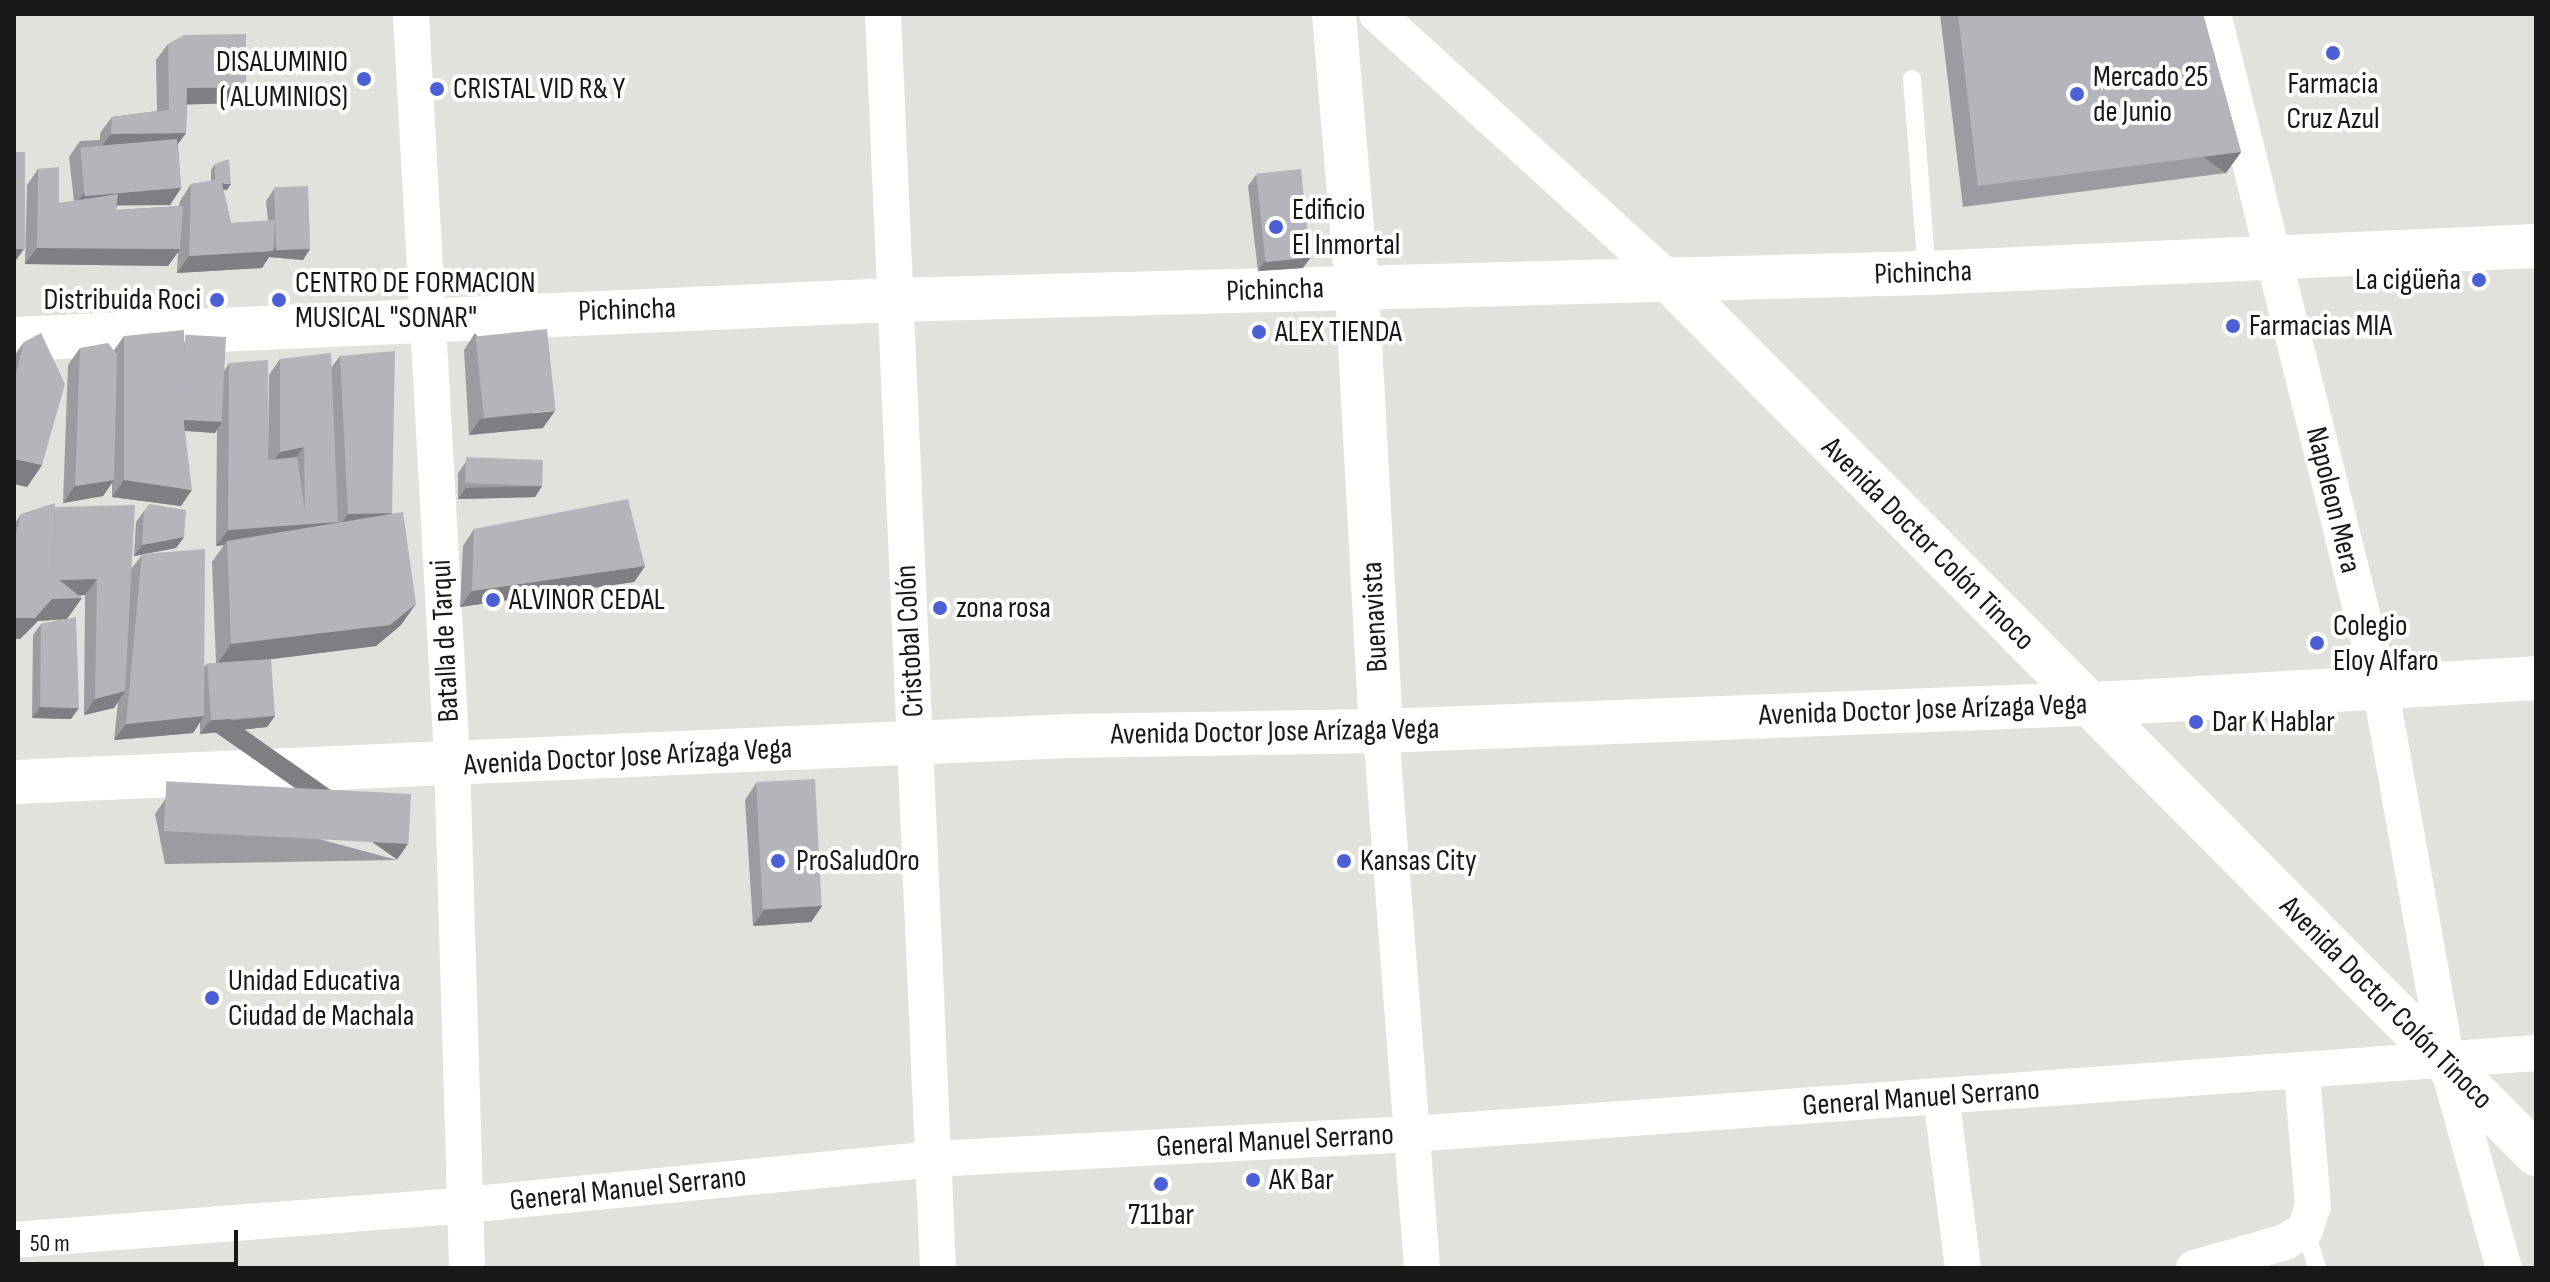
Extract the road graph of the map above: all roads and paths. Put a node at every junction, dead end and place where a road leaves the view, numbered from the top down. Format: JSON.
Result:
{"nodes":[{"id":1,"x":411,"y":14,"type":"edge"},
{"id":2,"x":883,"y":14,"type":"edge"},
{"id":3,"x":1334,"y":14,"type":"edge"},
{"id":4,"x":1377,"y":14,"type":"edge"},
{"id":5,"x":2213,"y":14,"type":"edge"},
{"id":6,"x":1912,"y":79,"type":"dead end"},
{"id":7,"x":2536,"y":246,"type":"edge"},
{"id":8,"x":2273,"y":261,"type":"junction"},
{"id":9,"x":1927,"y":273,"type":"junction"},
{"id":10,"x":1667,"y":278,"type":"junction"},
{"id":11,"x":1357,"y":288,"type":"junction"},
{"id":12,"x":893,"y":300,"type":"junction"},
{"id":13,"x":427,"y":317,"type":"junction"},
{"id":14,"x":14,"y":339,"type":"edge"},
{"id":15,"x":2536,"y":678,"type":"edge"},
{"id":16,"x":2380,"y":686,"type":"junction"},
{"id":17,"x":2085,"y":703,"type":"junction"},
{"id":18,"x":1381,"y":731,"type":"junction"},
{"id":19,"x":915,"y":743,"type":"junction"},
{"id":20,"x":452,"y":765,"type":"junction"},
{"id":21,"x":14,"y":782,"type":"edge"},
{"id":22,"x":2536,"y":1053,"type":"edge"},
{"id":23,"x":2447,"y":1063,"type":"junction"},
{"id":24,"x":2302,"y":1074,"type":"junction"},
{"id":25,"x":1941,"y":1096,"type":"junction"},
{"id":26,"x":1412,"y":1134,"type":"junction"},
{"id":27,"x":2536,"y":1154,"type":"edge"},
{"id":28,"x":934,"y":1159,"type":"junction"},
{"id":29,"x":465,"y":1205,"type":"junction"},
{"id":30,"x":2305,"y":1230,"type":"junction"},
{"id":31,"x":14,"y":1240,"type":"edge"},
{"id":32,"x":467,"y":1268,"type":"edge"},
{"id":33,"x":938,"y":1268,"type":"edge"},
{"id":34,"x":1422,"y":1268,"type":"edge"},
{"id":35,"x":1963,"y":1268,"type":"edge"},
{"id":36,"x":2194,"y":1268,"type":"edge"},
{"id":37,"x":2317,"y":1268,"type":"edge"},
{"id":38,"x":2504,"y":1268,"type":"edge"}],
"edges":[{"from":1,"to":13,"type":"street","name":"Batalla de Tarqui"},
{"from":2,"to":12,"type":"street","name":"Cristobal Colón"},
{"from":3,"to":11,"type":"main road","name":"Buenavista"},
{"from":4,"to":10,"type":"street","name":"Avenida Doctor Colón Tinoco"},
{"from":5,"to":8,"type":"street","name":"Napoleon Mera"},
{"from":6,"to":9,"type":"lane"},
{"from":7,"to":8,"type":"main road","name":"Pichincha"},
{"from":8,"to":9,"type":"main road","name":"Pichincha"},
{"from":8,"to":16,"type":"street","name":"Napoleon Mera"},
{"from":9,"to":10,"type":"main road","name":"Pichincha"},
{"from":10,"to":11,"type":"main road","name":"Pichincha"},
{"from":10,"to":17,"type":"main road","name":"Avenida Doctor Colón Tinoco"},
{"from":11,"to":12,"type":"main road","name":"Pichincha"},
{"from":11,"to":18,"type":"main road","name":"Buenavista"},
{"from":12,"to":13,"type":"main road","name":"Pichincha"},
{"from":12,"to":19,"type":"street","name":"Cristobal Colón"},
{"from":13,"to":14,"type":"main road","name":"Pichincha"},
{"from":13,"to":20,"type":"street","name":"Batalla de Tarqui"},
{"from":15,"to":16,"type":"main road","name":"Avenida Doctor Jose Arízaga Vega"},
{"from":16,"to":17,"type":"main road","name":"Avenida Doctor Jose Arízaga Vega"},
{"from":16,"to":23,"type":"street","name":"Napoleon Mera"},
{"from":17,"to":18,"type":"main road","name":"Avenida Doctor Jose Arízaga Vega"},
{"from":17,"to":23,"type":"main road","name":"Avenida Doctor Colón Tinoco"},
{"from":18,"to":19,"type":"main road","name":"Avenida Doctor Jose Arízaga Vega"},
{"from":18,"to":26,"type":"street","name":"Buenavista"},
{"from":19,"to":20,"type":"main road","name":"Avenida Doctor Jose Arízaga Vega"},
{"from":19,"to":28,"type":"street","name":"Cristobal Colón"},
{"from":20,"to":21,"type":"main road","name":"Avenida Doctor Jose Arízaga Vega"},
{"from":20,"to":29,"type":"street","name":"Batalla de Tarqui"},
{"from":22,"to":23,"type":"street","name":"General Manuel Serrano"},
{"from":23,"to":24,"type":"street","name":"General Manuel Serrano"},
{"from":23,"to":27,"type":"main road","name":"Avenida Doctor Colón Tinoco"},
{"from":23,"to":38,"type":"street","name":"Napoleon Mera"},
{"from":24,"to":25,"type":"street","name":"General Manuel Serrano"},
{"from":24,"to":30,"type":"street"},
{"from":25,"to":26,"type":"street","name":"General Manuel Serrano"},
{"from":25,"to":35,"type":"street"},
{"from":26,"to":28,"type":"street","name":"General Manuel Serrano"},
{"from":26,"to":34,"type":"street","name":"Buenavista"},
{"from":28,"to":29,"type":"street","name":"General Manuel Serrano"},
{"from":28,"to":33,"type":"street","name":"Cristobal Colón"},
{"from":29,"to":31,"type":"street","name":"General Manuel Serrano"},
{"from":29,"to":32,"type":"street","name":"Batalla de Tarqui"},
{"from":30,"to":36,"type":"street"},
{"from":30,"to":37,"type":"lane"}]}
